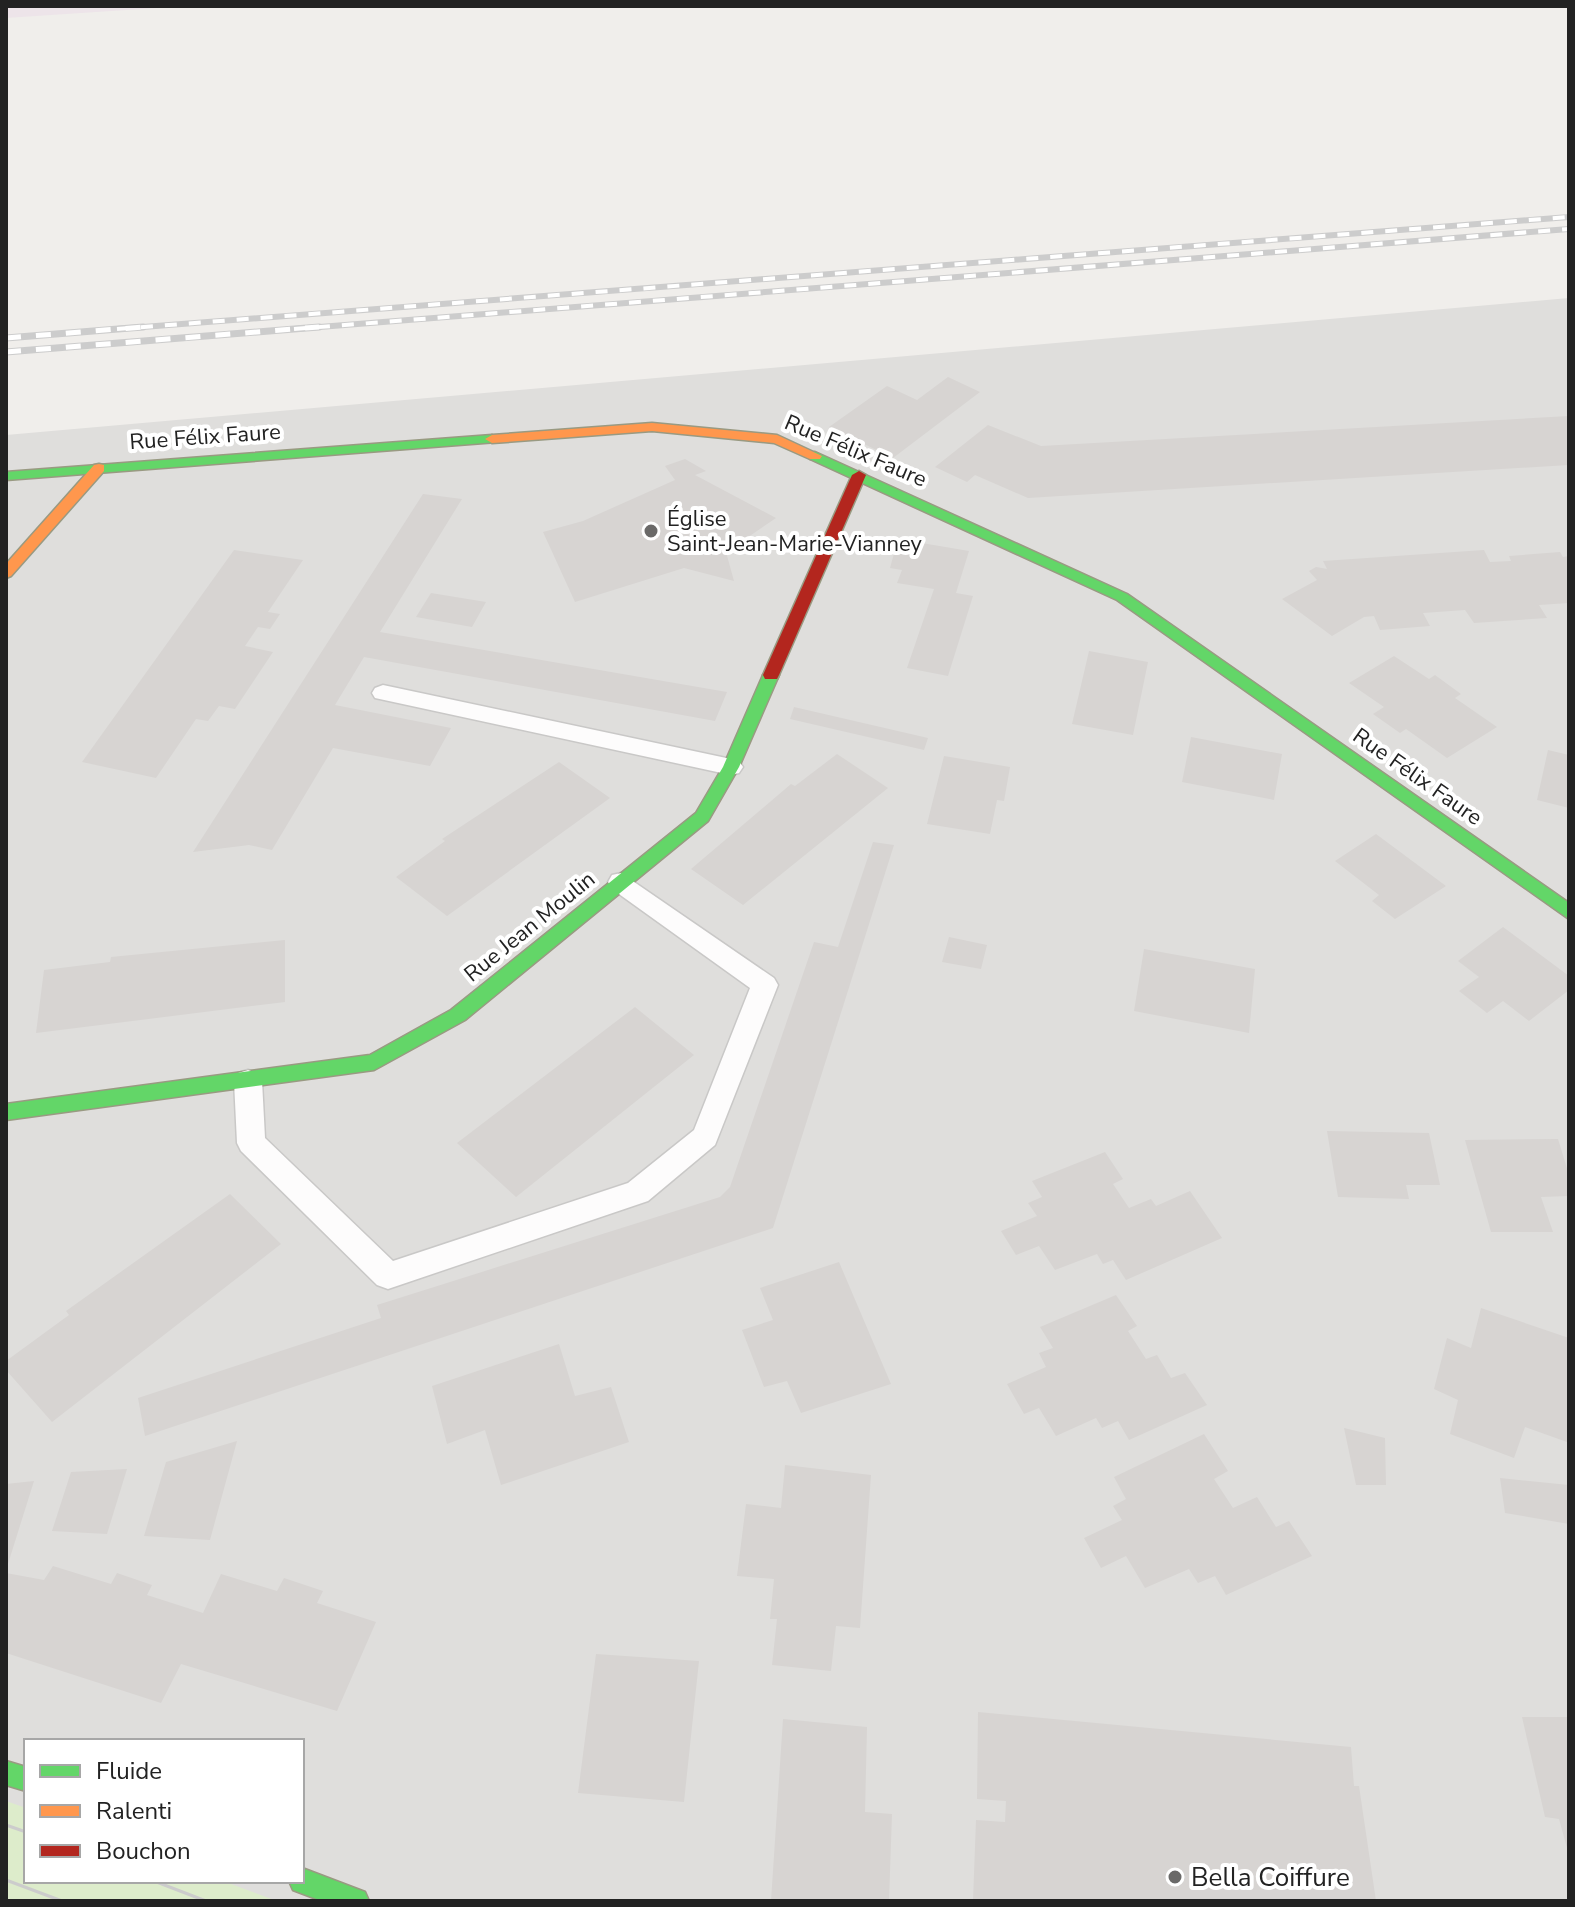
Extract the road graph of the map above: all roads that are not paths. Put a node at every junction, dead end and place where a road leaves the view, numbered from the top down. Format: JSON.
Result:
{"nodes":[{"id":1,"x":99,"y":468,"type":"junction"},
{"id":2,"x":859,"y":475,"type":"junction"},
{"id":3,"x":6,"y":476,"type":"edge"},
{"id":4,"x":6,"y":573,"type":"edge"},
{"id":5,"x":383,"y":693,"type":"dead end"},
{"id":6,"x":731,"y":767,"type":"junction"},
{"id":7,"x":621,"y":882,"type":"junction"},
{"id":8,"x":1569,"y":912,"type":"edge"},
{"id":9,"x":248,"y":1081,"type":"junction"},
{"id":10,"x":6,"y":1112,"type":"edge"},
{"id":11,"x":304,"y":1882,"type":"edge"},
{"id":12,"x":356,"y":1901,"type":"edge"}],
"edges":[{"from":1,"to":2,"type":"street","name":"Rue Félix Faure"},
{"from":1,"to":3,"type":"street","name":"Rue Félix Faure"},
{"from":1,"to":4,"type":"street"},
{"from":2,"to":6,"type":"street","name":"Rue Jean Moulin"},
{"from":2,"to":8,"type":"street","name":"Rue Félix Faure"},
{"from":5,"to":6,"type":"lane"},
{"from":6,"to":7,"type":"street","name":"Rue Jean Moulin"},
{"from":7,"to":9,"type":"street","name":"Rue Jean Moulin"},
{"from":7,"to":9,"type":"lane"},
{"from":9,"to":10,"type":"street","name":"Rue Jean Moulin"},
{"from":11,"to":12,"type":"street"}]}
